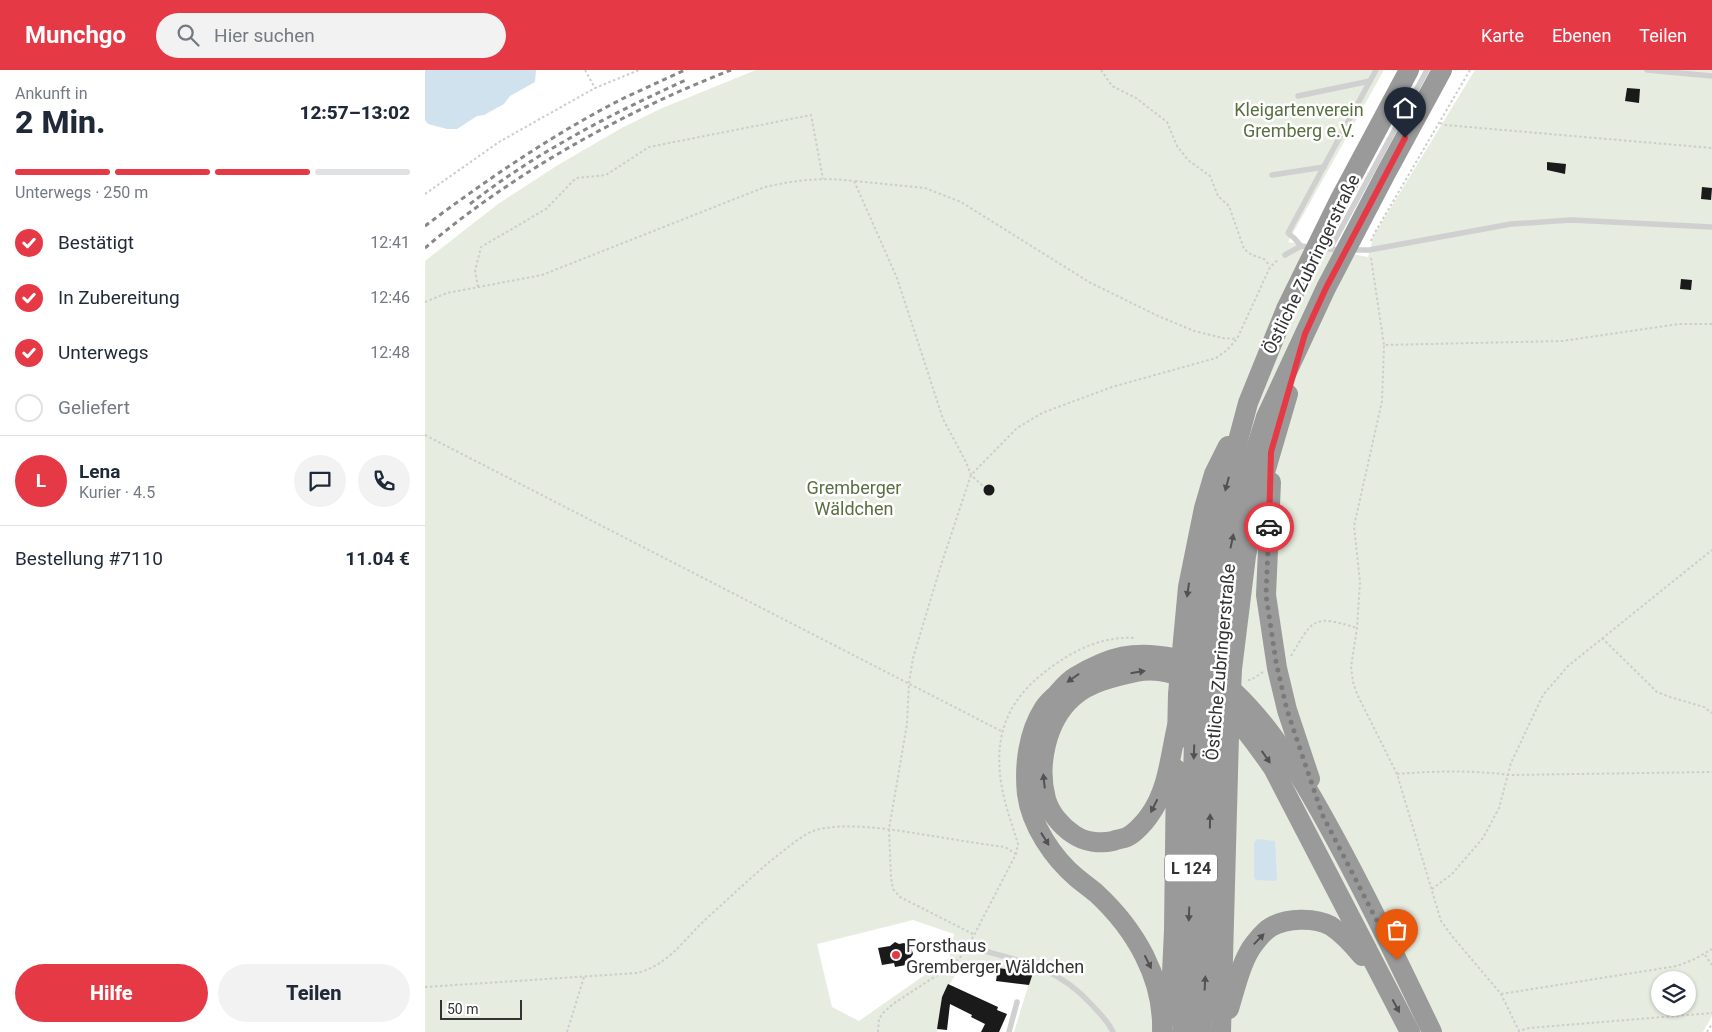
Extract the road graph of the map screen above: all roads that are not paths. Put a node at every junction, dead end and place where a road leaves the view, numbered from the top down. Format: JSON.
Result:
{"nodes":[{"id":1,"x":1376,"y":70,"type":"edge"},
{"id":2,"x":1409,"y":70,"type":"edge"},
{"id":3,"x":1427,"y":70,"type":"edge"},
{"id":4,"x":1442,"y":70,"type":"edge"},
{"id":5,"x":1647,"y":70,"type":"edge"},
{"id":6,"x":1712,"y":76,"type":"edge"},
{"id":7,"x":1370,"y":81,"type":"junction"},
{"id":8,"x":1298,"y":96,"type":"dead end"},
{"id":9,"x":1324,"y":166,"type":"junction"},
{"id":10,"x":1272,"y":175,"type":"dead end"},
{"id":11,"x":1712,"y":227,"type":"edge"},
{"id":12,"x":1301,"y":246,"type":"junction"},
{"id":13,"x":1330,"y":249,"type":"junction"},
{"id":14,"x":1285,"y":255,"type":"road end"},
{"id":15,"x":1305,"y":334,"type":"junction"},
{"id":16,"x":1271,"y":452,"type":"junction"},
{"id":17,"x":1225,"y":664,"type":"junction"},
{"id":18,"x":1186,"y":699,"type":"junction"},
{"id":19,"x":1177,"y":726,"type":"junction"},
{"id":20,"x":1322,"y":814,"type":"junction"},
{"id":21,"x":970,"y":947,"type":"road end"},
{"id":22,"x":1382,"y":981,"type":"junction"},
{"id":23,"x":1409,"y":984,"type":"junction"},
{"id":24,"x":1017,"y":1002,"type":"dead end"},
{"id":25,"x":1009,"y":1032,"type":"edge"},
{"id":26,"x":1113,"y":1032,"type":"edge"},
{"id":27,"x":1162,"y":1032,"type":"edge"},
{"id":28,"x":1168,"y":1032,"type":"edge"},
{"id":29,"x":1182,"y":1032,"type":"edge"},
{"id":30,"x":1201,"y":1032,"type":"edge"},
{"id":31,"x":1221,"y":1032,"type":"edge"},
{"id":32,"x":1410,"y":1032,"type":"edge"},
{"id":33,"x":1432,"y":1032,"type":"edge"},
{"id":34,"x":1446,"y":1032,"type":"edge"}],
"edges":[{"from":1,"to":7,"type":"lane"},
{"from":2,"to":18,"type":"highway","name":"Östliche Zubringerstraße","one_way":true},
{"from":3,"to":13,"type":"lane"},
{"from":4,"to":15,"type":"highway","name":"Östliche Zubringerstraße","number":"L 124"},
{"from":5,"to":6,"type":"lane"},
{"from":7,"to":8,"type":"lane"},
{"from":7,"to":9,"type":"lane"},
{"from":9,"to":10,"type":"lane"},
{"from":9,"to":12,"type":"lane"},
{"from":11,"to":13,"type":"lane"},
{"from":12,"to":13,"type":"lane"},
{"from":12,"to":14,"type":"lane"},
{"from":15,"to":16,"type":"highway"},
{"from":17,"to":15,"type":"highway","name":"Östliche Zubringerstraße","number":"L 124","one_way":true},
{"from":16,"to":17,"type":"highway"},
{"from":16,"to":20,"type":"highway"},
{"from":30,"to":17,"type":"highway","name":"Östliche Zubringerstraße","number":"L 124","one_way":true},
{"from":17,"to":31,"type":"highway"},
{"from":18,"to":19,"type":"highway"},
{"from":18,"to":29,"type":"highway","name":"Östliche Zubringerstraße","number":"L 124","one_way":true},
{"from":19,"to":22,"type":"highway","one_way":true},
{"from":19,"to":28,"type":"highway"},
{"from":20,"to":23,"type":"highway"},
{"from":20,"to":27,"type":"highway","one_way":true},
{"from":21,"to":26,"type":"lane"},
{"from":31,"to":22,"type":"highway","one_way":true},
{"from":22,"to":32,"type":"highway","one_way":true},
{"from":23,"to":33,"type":"highway"},
{"from":23,"to":34,"type":"highway"},
{"from":24,"to":25,"type":"lane"}]}
